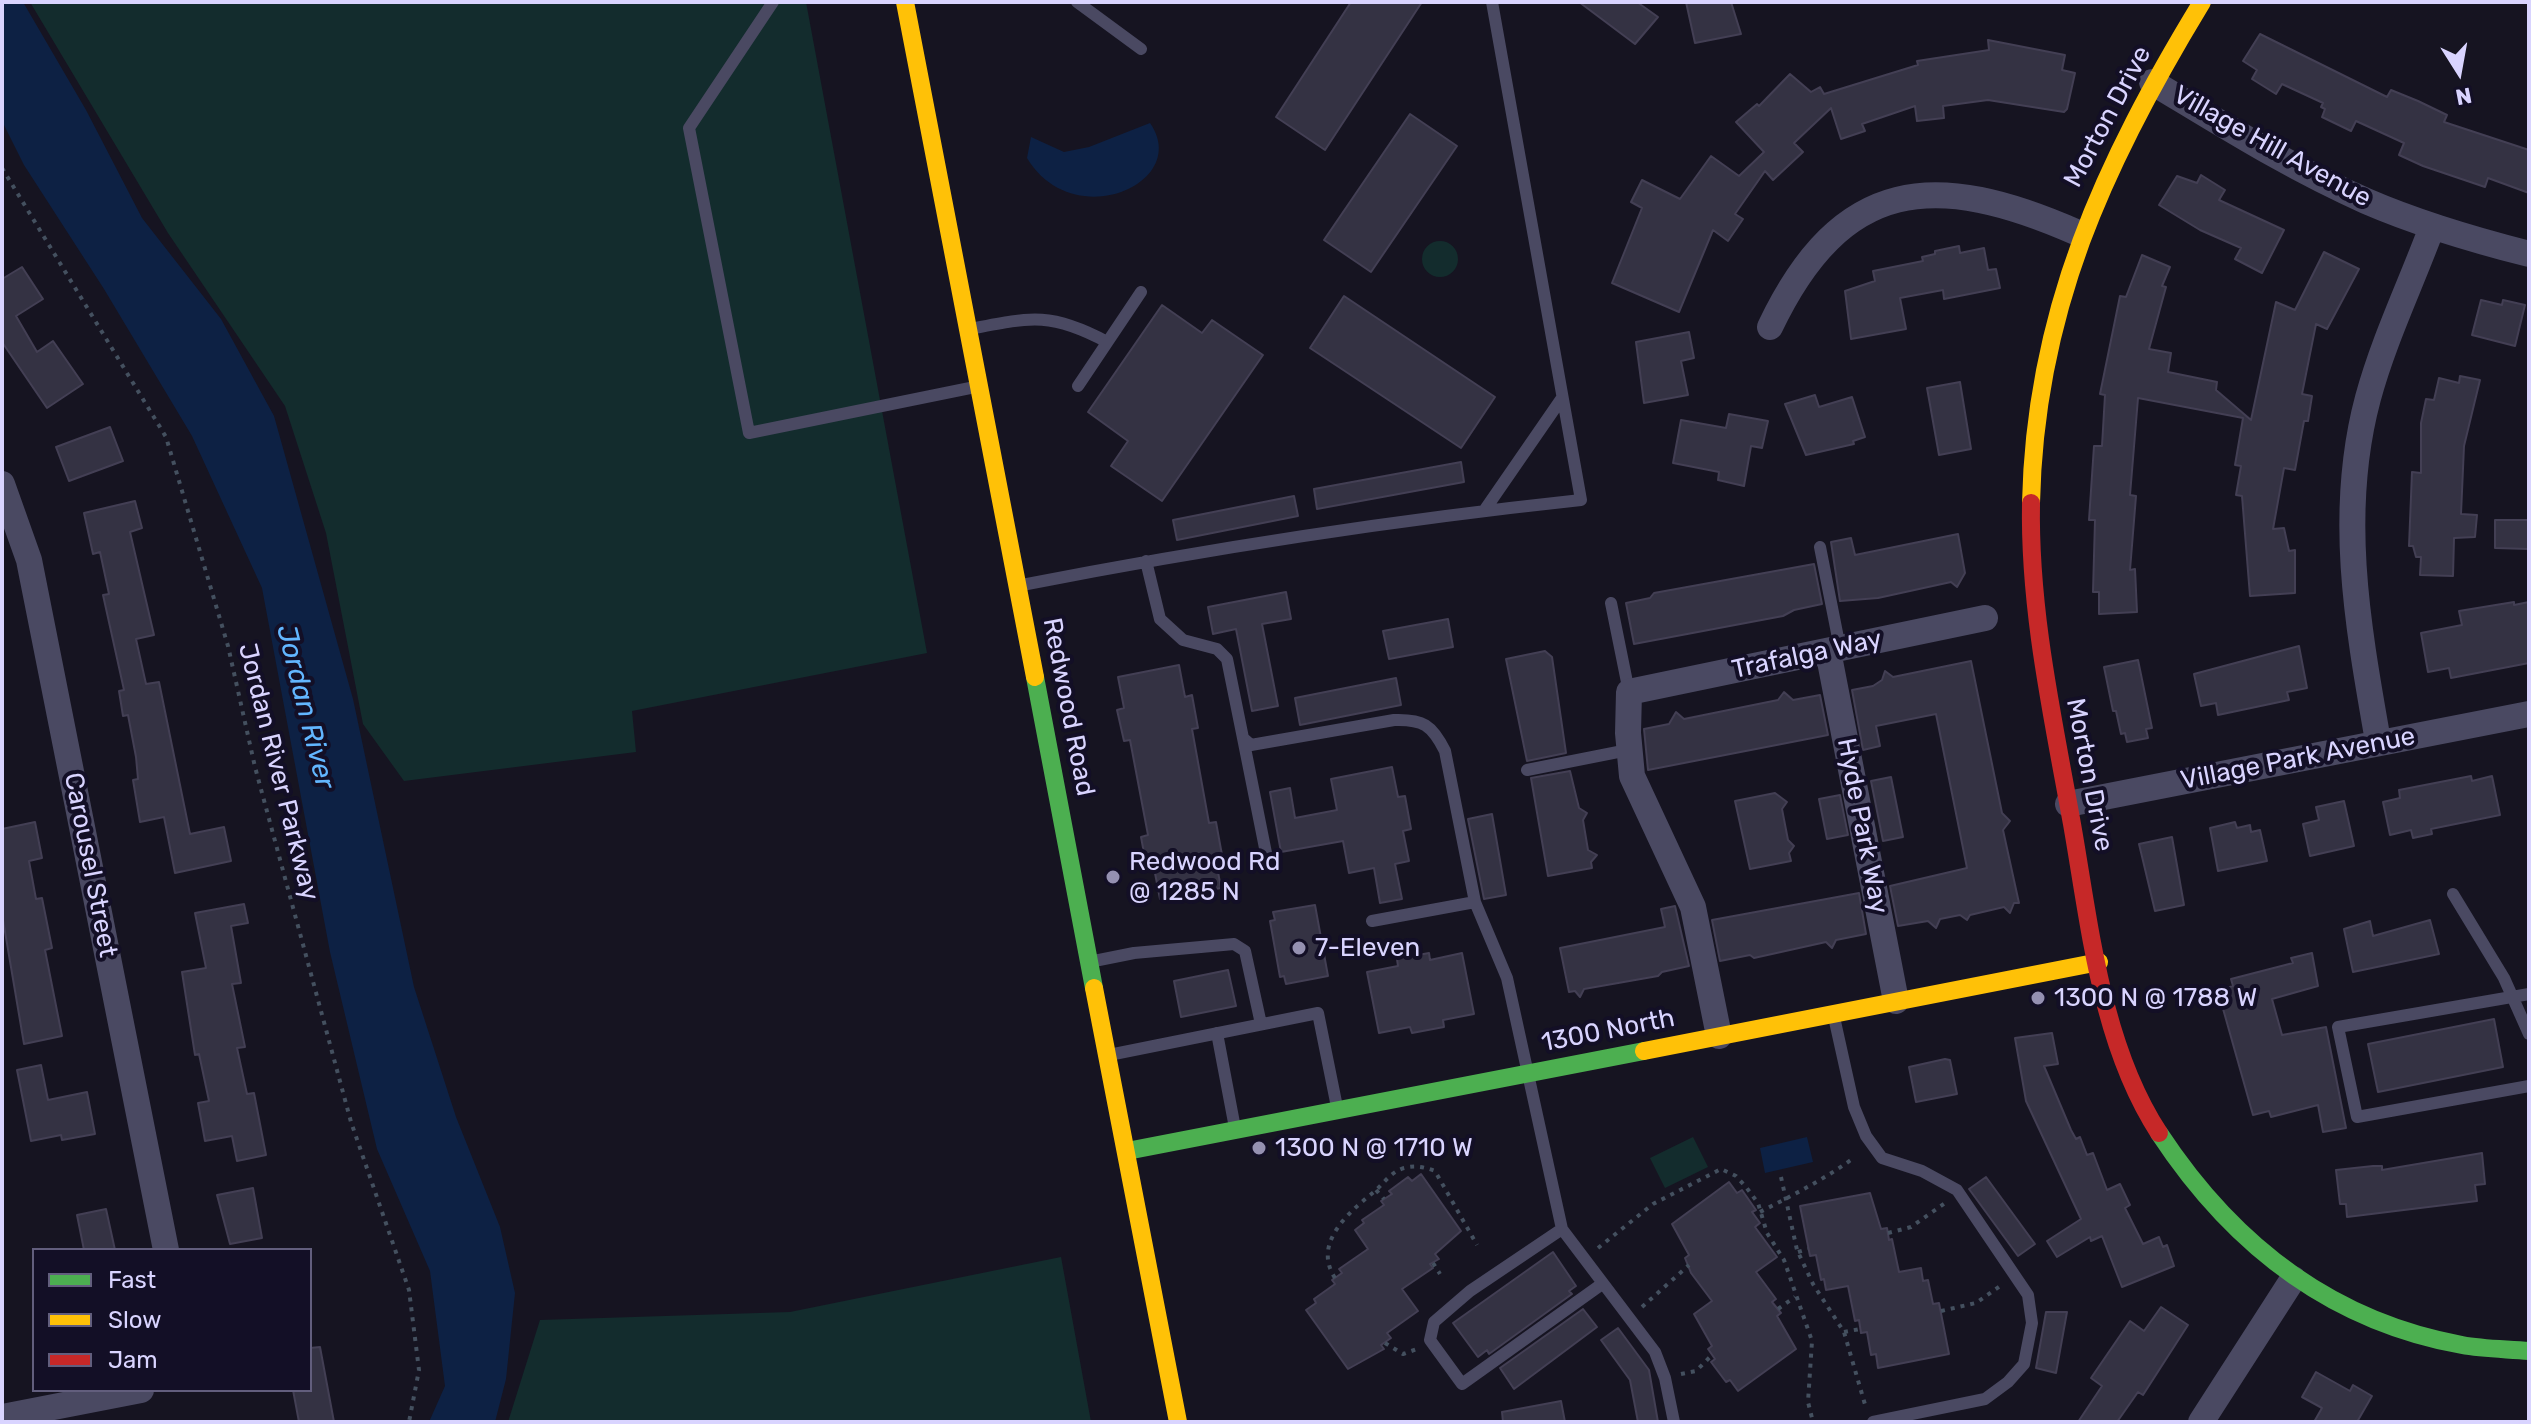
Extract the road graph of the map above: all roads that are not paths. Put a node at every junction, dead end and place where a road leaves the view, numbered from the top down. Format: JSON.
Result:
{"nodes":[{"id":1,"x":773,"y":2,"type":"edge"},
{"id":2,"x":905,"y":2,"type":"edge"},
{"id":3,"x":1077,"y":2,"type":"edge"},
{"id":4,"x":1492,"y":2,"type":"edge"},
{"id":5,"x":2202,"y":2,"type":"edge"},
{"id":6,"x":1141,"y":49,"type":"dead end"},
{"id":7,"x":2152,"y":82,"type":"junction"},
{"id":8,"x":2432,"y":227,"type":"junction"},
{"id":9,"x":2078,"y":233,"type":"junction"},
{"id":10,"x":2529,"y":254,"type":"edge"},
{"id":11,"x":1141,"y":292,"type":"dead end"},
{"id":12,"x":1770,"y":327,"type":"dead end"},
{"id":13,"x":970,"y":329,"type":"junction"},
{"id":14,"x":1107,"y":342,"type":"junction"},
{"id":15,"x":981,"y":386,"type":"junction"},
{"id":16,"x":1078,"y":386,"type":"dead end"},
{"id":17,"x":1562,"y":398,"type":"junction"},
{"id":18,"x":2,"y":484,"type":"edge"},
{"id":19,"x":1484,"y":511,"type":"junction"},
{"id":20,"x":1820,"y":547,"type":"dead end"},
{"id":21,"x":1146,"y":561,"type":"junction"},
{"id":22,"x":1019,"y":585,"type":"junction"},
{"id":23,"x":1611,"y":603,"type":"dead end"},
{"id":24,"x":1985,"y":618,"type":"dead end"},
{"id":25,"x":1834,"y":649,"type":"junction"},
{"id":26,"x":1629,"y":692,"type":"junction"},
{"id":27,"x":2529,"y":714,"type":"edge"},
{"id":28,"x":1243,"y":738,"type":"junction"},
{"id":29,"x":2378,"y":741,"type":"junction"},
{"id":30,"x":1628,"y":750,"type":"junction"},
{"id":31,"x":1527,"y":770,"type":"dead end"},
{"id":32,"x":2068,"y":804,"type":"junction"},
{"id":33,"x":1266,"y":853,"type":"dead end"},
{"id":34,"x":2453,"y":894,"type":"dead end"},
{"id":35,"x":1475,"y":902,"type":"junction"},
{"id":36,"x":1372,"y":921,"type":"dead end"},
{"id":37,"x":1090,"y":961,"type":"junction"},
{"id":38,"x":2099,"y":962,"type":"junction"},
{"id":39,"x":2529,"y":994,"type":"edge"},
{"id":40,"x":2513,"y":997,"type":"junction"},
{"id":41,"x":1896,"y":1001,"type":"junction"},
{"id":42,"x":1833,"y":1014,"type":"junction"},
{"id":43,"x":1261,"y":1024,"type":"junction"},
{"id":44,"x":1217,"y":1033,"type":"junction"},
{"id":45,"x":2529,"y":1034,"type":"edge"},
{"id":46,"x":1719,"y":1036,"type":"junction"},
{"id":47,"x":1109,"y":1055,"type":"junction"},
{"id":48,"x":1529,"y":1073,"type":"junction"},
{"id":49,"x":2529,"y":1086,"type":"edge"},
{"id":50,"x":1338,"y":1110,"type":"junction"},
{"id":51,"x":1236,"y":1130,"type":"junction"},
{"id":52,"x":1127,"y":1151,"type":"junction"},
{"id":53,"x":1562,"y":1229,"type":"junction"},
{"id":54,"x":166,"y":1248,"type":"edge"},
{"id":55,"x":2293,"y":1279,"type":"junction"},
{"id":56,"x":1602,"y":1284,"type":"junction"},
{"id":57,"x":2529,"y":1351,"type":"edge"},
{"id":58,"x":131,"y":1392,"type":"edge"},
{"id":59,"x":2,"y":1417,"type":"edge"},
{"id":60,"x":1178,"y":1422,"type":"edge"},
{"id":61,"x":1674,"y":1422,"type":"edge"},
{"id":62,"x":1873,"y":1422,"type":"edge"},
{"id":63,"x":2201,"y":1422,"type":"edge"}],
"edges":[{"from":1,"to":15,"type":"lane"},
{"from":2,"to":13,"type":"street","name":"Redwood Road"},
{"from":3,"to":6,"type":"lane"},
{"from":4,"to":17,"type":"lane"},
{"from":5,"to":7,"type":"street","name":"Morton Drive"},
{"from":7,"to":8,"type":"street","name":"Village Hill Avenue"},
{"from":7,"to":9,"type":"street","name":"Morton Drive"},
{"from":8,"to":10,"type":"street","name":"Village Hill Avenue"},
{"from":8,"to":29,"type":"street"},
{"from":9,"to":12,"type":"street"},
{"from":9,"to":32,"type":"street","name":"Morton Drive"},
{"from":11,"to":14,"type":"lane"},
{"from":13,"to":14,"type":"lane"},
{"from":13,"to":15,"type":"street","name":"Redwood Road"},
{"from":14,"to":16,"type":"lane"},
{"from":15,"to":22,"type":"street","name":"Redwood Road"},
{"from":17,"to":19,"type":"lane"},
{"from":17,"to":19,"type":"lane"},
{"from":18,"to":54,"type":"street","name":"Carousel Street"},
{"from":19,"to":21,"type":"lane"},
{"from":20,"to":25,"type":"lane"},
{"from":21,"to":22,"type":"lane"},
{"from":21,"to":28,"type":"lane"},
{"from":22,"to":37,"type":"street","name":"Redwood Road"},
{"from":23,"to":26,"type":"lane"},
{"from":24,"to":25,"type":"street","name":"Trafalga Way"},
{"from":25,"to":26,"type":"street","name":"Trafalga Way"},
{"from":25,"to":41,"type":"street","name":"Hyde Park Way"},
{"from":26,"to":30,"type":"street"},
{"from":27,"to":29,"type":"street","name":"Village Park Avenue"},
{"from":28,"to":33,"type":"lane"},
{"from":28,"to":35,"type":"lane"},
{"from":29,"to":32,"type":"street","name":"Village Park Avenue"},
{"from":30,"to":31,"type":"lane"},
{"from":30,"to":46,"type":"street"},
{"from":32,"to":38,"type":"street","name":"Morton Drive"},
{"from":34,"to":40,"type":"lane"},
{"from":35,"to":36,"type":"lane"},
{"from":35,"to":48,"type":"lane"},
{"from":37,"to":43,"type":"lane"},
{"from":37,"to":47,"type":"street","name":"Redwood Road"},
{"from":38,"to":41,"type":"street","name":"1300 North"},
{"from":38,"to":55,"type":"street","name":"Morton Drive"},
{"from":39,"to":40,"type":"lane"},
{"from":40,"to":45,"type":"lane"},
{"from":40,"to":49,"type":"lane"},
{"from":41,"to":42,"type":"street","name":"1300 North"},
{"from":42,"to":46,"type":"street","name":"1300 North"},
{"from":42,"to":62,"type":"lane"},
{"from":43,"to":44,"type":"lane"},
{"from":43,"to":50,"type":"lane"},
{"from":44,"to":47,"type":"lane"},
{"from":44,"to":51,"type":"lane"},
{"from":46,"to":48,"type":"street","name":"1300 North"},
{"from":47,"to":52,"type":"street","name":"Redwood Road"},
{"from":48,"to":50,"type":"street","name":"1300 North"},
{"from":48,"to":53,"type":"lane"},
{"from":50,"to":51,"type":"street","name":"1300 North"},
{"from":51,"to":52,"type":"street","name":"1300 North"},
{"from":52,"to":60,"type":"street","name":"Redwood Road"},
{"from":53,"to":56,"type":"lane"},
{"from":53,"to":56,"type":"lane"},
{"from":55,"to":57,"type":"street","name":"Morton Drive"},
{"from":55,"to":63,"type":"street"},
{"from":56,"to":61,"type":"lane"},
{"from":58,"to":59,"type":"street"}]}
